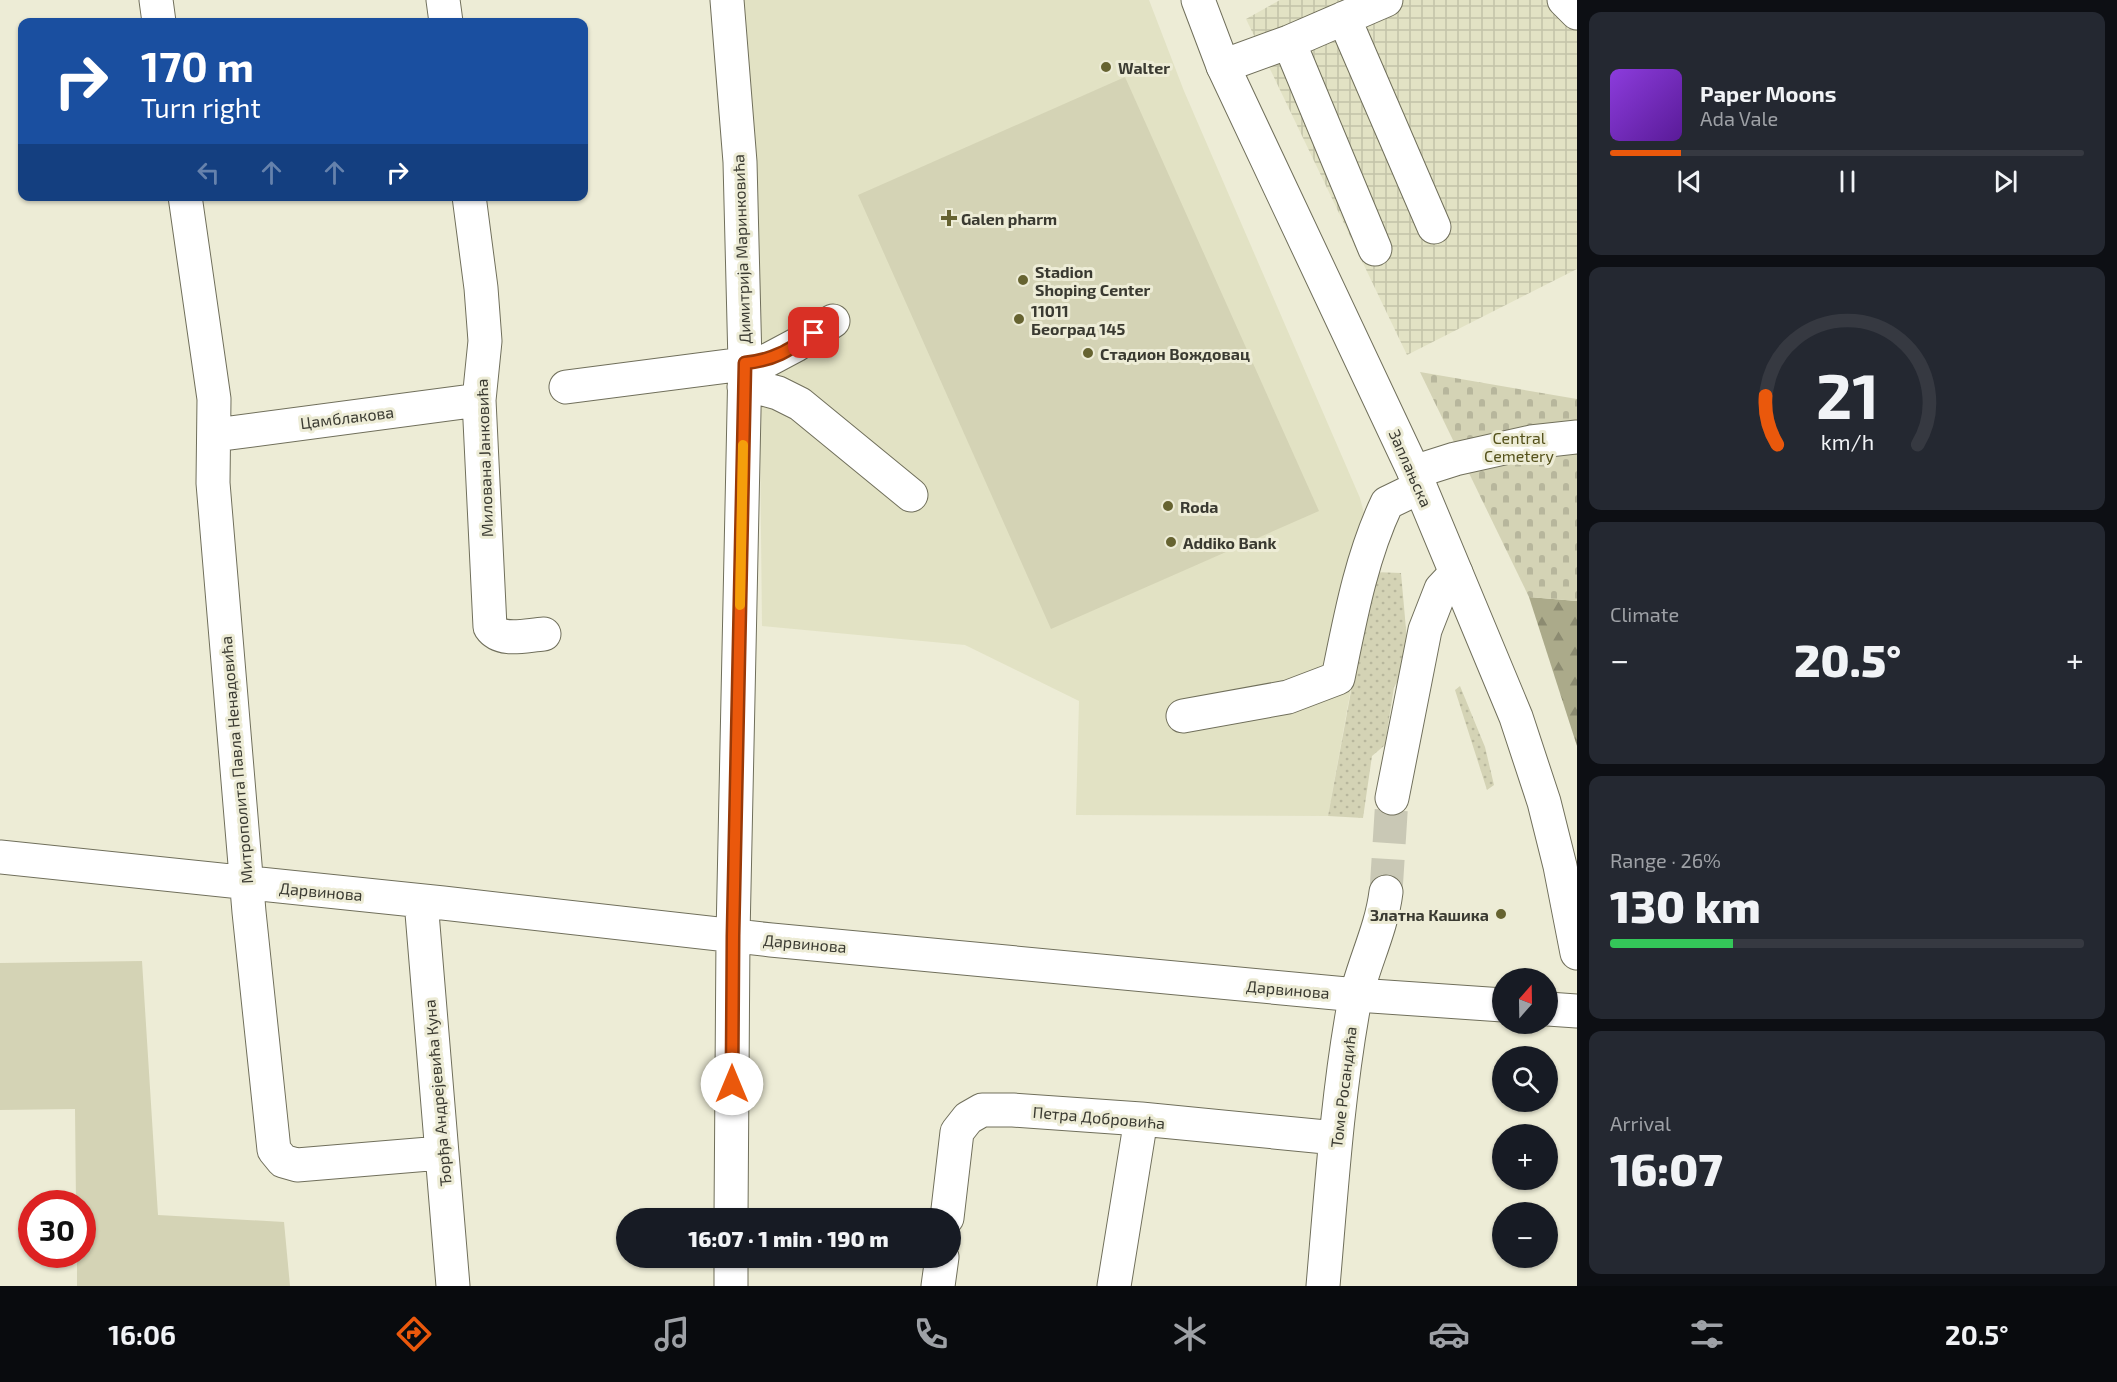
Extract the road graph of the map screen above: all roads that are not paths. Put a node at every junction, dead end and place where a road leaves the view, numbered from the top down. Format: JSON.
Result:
{"nodes":[{"id":1,"x":156,"y":0,"type":"edge"},
{"id":2,"x":443,"y":0,"type":"edge"},
{"id":3,"x":727,"y":0,"type":"edge"},
{"id":4,"x":1198,"y":0,"type":"edge"},
{"id":5,"x":1386,"y":0,"type":"edge"},
{"id":6,"x":1564,"y":0,"type":"edge"},
{"id":7,"x":1577,"y":13,"type":"edge"},
{"id":8,"x":158,"y":18,"type":"edge"},
{"id":9,"x":445,"y":18,"type":"edge"},
{"id":10,"x":1344,"y":18,"type":"junction"},
{"id":11,"x":1289,"y":42,"type":"junction"},
{"id":12,"x":1223,"y":66,"type":"junction"},
{"id":13,"x":186,"y":201,"type":"edge"},
{"id":14,"x":470,"y":201,"type":"edge"},
{"id":15,"x":1434,"y":227,"type":"dead end"},
{"id":16,"x":1375,"y":249,"type":"dead end"},
{"id":17,"x":833,"y":321,"type":"dead end"},
{"id":18,"x":744,"y":375,"type":"junction"},
{"id":19,"x":566,"y":387,"type":"dead end"},
{"id":20,"x":479,"y":400,"type":"junction"},
{"id":21,"x":215,"y":435,"type":"junction"},
{"id":22,"x":1577,"y":437,"type":"edge"},
{"id":23,"x":1417,"y":480,"type":"junction"},
{"id":24,"x":911,"y":495,"type":"dead end"},
{"id":25,"x":1456,"y":573,"type":"junction"},
{"id":26,"x":544,"y":634,"type":"dead end"},
{"id":27,"x":1183,"y":716,"type":"dead end"},
{"id":28,"x":1392,"y":798,"type":"tunnel mouth"},
{"id":29,"x":0,"y":857,"type":"edge"},
{"id":30,"x":247,"y":884,"type":"junction"},
{"id":31,"x":1386,"y":892,"type":"tunnel mouth"},
{"id":32,"x":421,"y":901,"type":"junction"},
{"id":33,"x":733,"y":936,"type":"junction"},
{"id":34,"x":1577,"y":952,"type":"edge"},
{"id":35,"x":1357,"y":995,"type":"junction"},
{"id":36,"x":1492,"y":1004,"type":"edge"},
{"id":37,"x":1558,"y":1010,"type":"edge"},
{"id":38,"x":1577,"y":1011,"type":"edge"},
{"id":39,"x":1141,"y":1119,"type":"junction"},
{"id":40,"x":1336,"y":1138,"type":"junction"},
{"id":41,"x":441,"y":1153,"type":"junction"},
{"id":42,"x":731,"y":1208,"type":"edge"},
{"id":43,"x":948,"y":1208,"type":"edge"},
{"id":44,"x":731,"y":1268,"type":"edge"},
{"id":45,"x":940,"y":1268,"type":"edge"},
{"id":46,"x":453,"y":1286,"type":"edge"},
{"id":47,"x":731,"y":1286,"type":"edge"},
{"id":48,"x":938,"y":1286,"type":"edge"},
{"id":49,"x":1114,"y":1286,"type":"edge"},
{"id":50,"x":1323,"y":1286,"type":"edge"}],
"edges":[{"from":1,"to":8,"type":"street"},
{"from":2,"to":9,"type":"street"},
{"from":3,"to":18,"type":"street","name":"Димитрија Маринковића"},
{"from":4,"to":12,"type":"street","name":"Заплањска"},
{"from":5,"to":10,"type":"street"},
{"from":6,"to":7,"type":"street"},
{"from":10,"to":11,"type":"street"},
{"from":10,"to":15,"type":"street"},
{"from":11,"to":12,"type":"street"},
{"from":11,"to":16,"type":"street"},
{"from":12,"to":23,"type":"street","name":"Заплањска"},
{"from":13,"to":21,"type":"street","name":"Митрополита Павла Ненадовића"},
{"from":14,"to":20,"type":"street","name":"Милована Јанковића"},
{"from":17,"to":18,"type":"street"},
{"from":18,"to":19,"type":"street"},
{"from":18,"to":24,"type":"street"},
{"from":18,"to":33,"type":"street","name":"Димитрија Маринковића"},
{"from":20,"to":21,"type":"street","name":"Цамблакова"},
{"from":20,"to":26,"type":"street","name":"Милована Јанковића"},
{"from":21,"to":30,"type":"street","name":"Митрополита Павла Ненадовића"},
{"from":22,"to":23,"type":"street"},
{"from":23,"to":25,"type":"street","name":"Заплањска"},
{"from":23,"to":27,"type":"street"},
{"from":25,"to":28,"type":"street"},
{"from":25,"to":34,"type":"street","name":"Заплањска"},
{"from":29,"to":30,"type":"street","name":"Дарвинова"},
{"from":30,"to":32,"type":"street","name":"Дарвинова"},
{"from":30,"to":41,"type":"street","name":"Митрополита Павла Ненадовића"},
{"from":31,"to":35,"type":"street","name":"Томе Росандића"},
{"from":32,"to":33,"type":"street","name":"Дарвинова"},
{"from":32,"to":41,"type":"street","name":"Ђорђа Андрејевића Куна"},
{"from":33,"to":35,"type":"street","name":"Дарвинова"},
{"from":33,"to":42,"type":"street","name":"Димитрија Маринковића"},
{"from":35,"to":36,"type":"street","name":"Дарвинова"},
{"from":35,"to":40,"type":"street","name":"Томе Росандића"},
{"from":37,"to":38,"type":"street"},
{"from":39,"to":40,"type":"street","name":"Петра Добровића"},
{"from":39,"to":43,"type":"street","name":"Петра Добровића"},
{"from":39,"to":49,"type":"street"},
{"from":40,"to":50,"type":"street","name":"Томе Росандића"},
{"from":41,"to":46,"type":"street","name":"Ђорђа Андрејевића Куна"},
{"from":44,"to":47,"type":"street"},
{"from":45,"to":48,"type":"street"}]}
